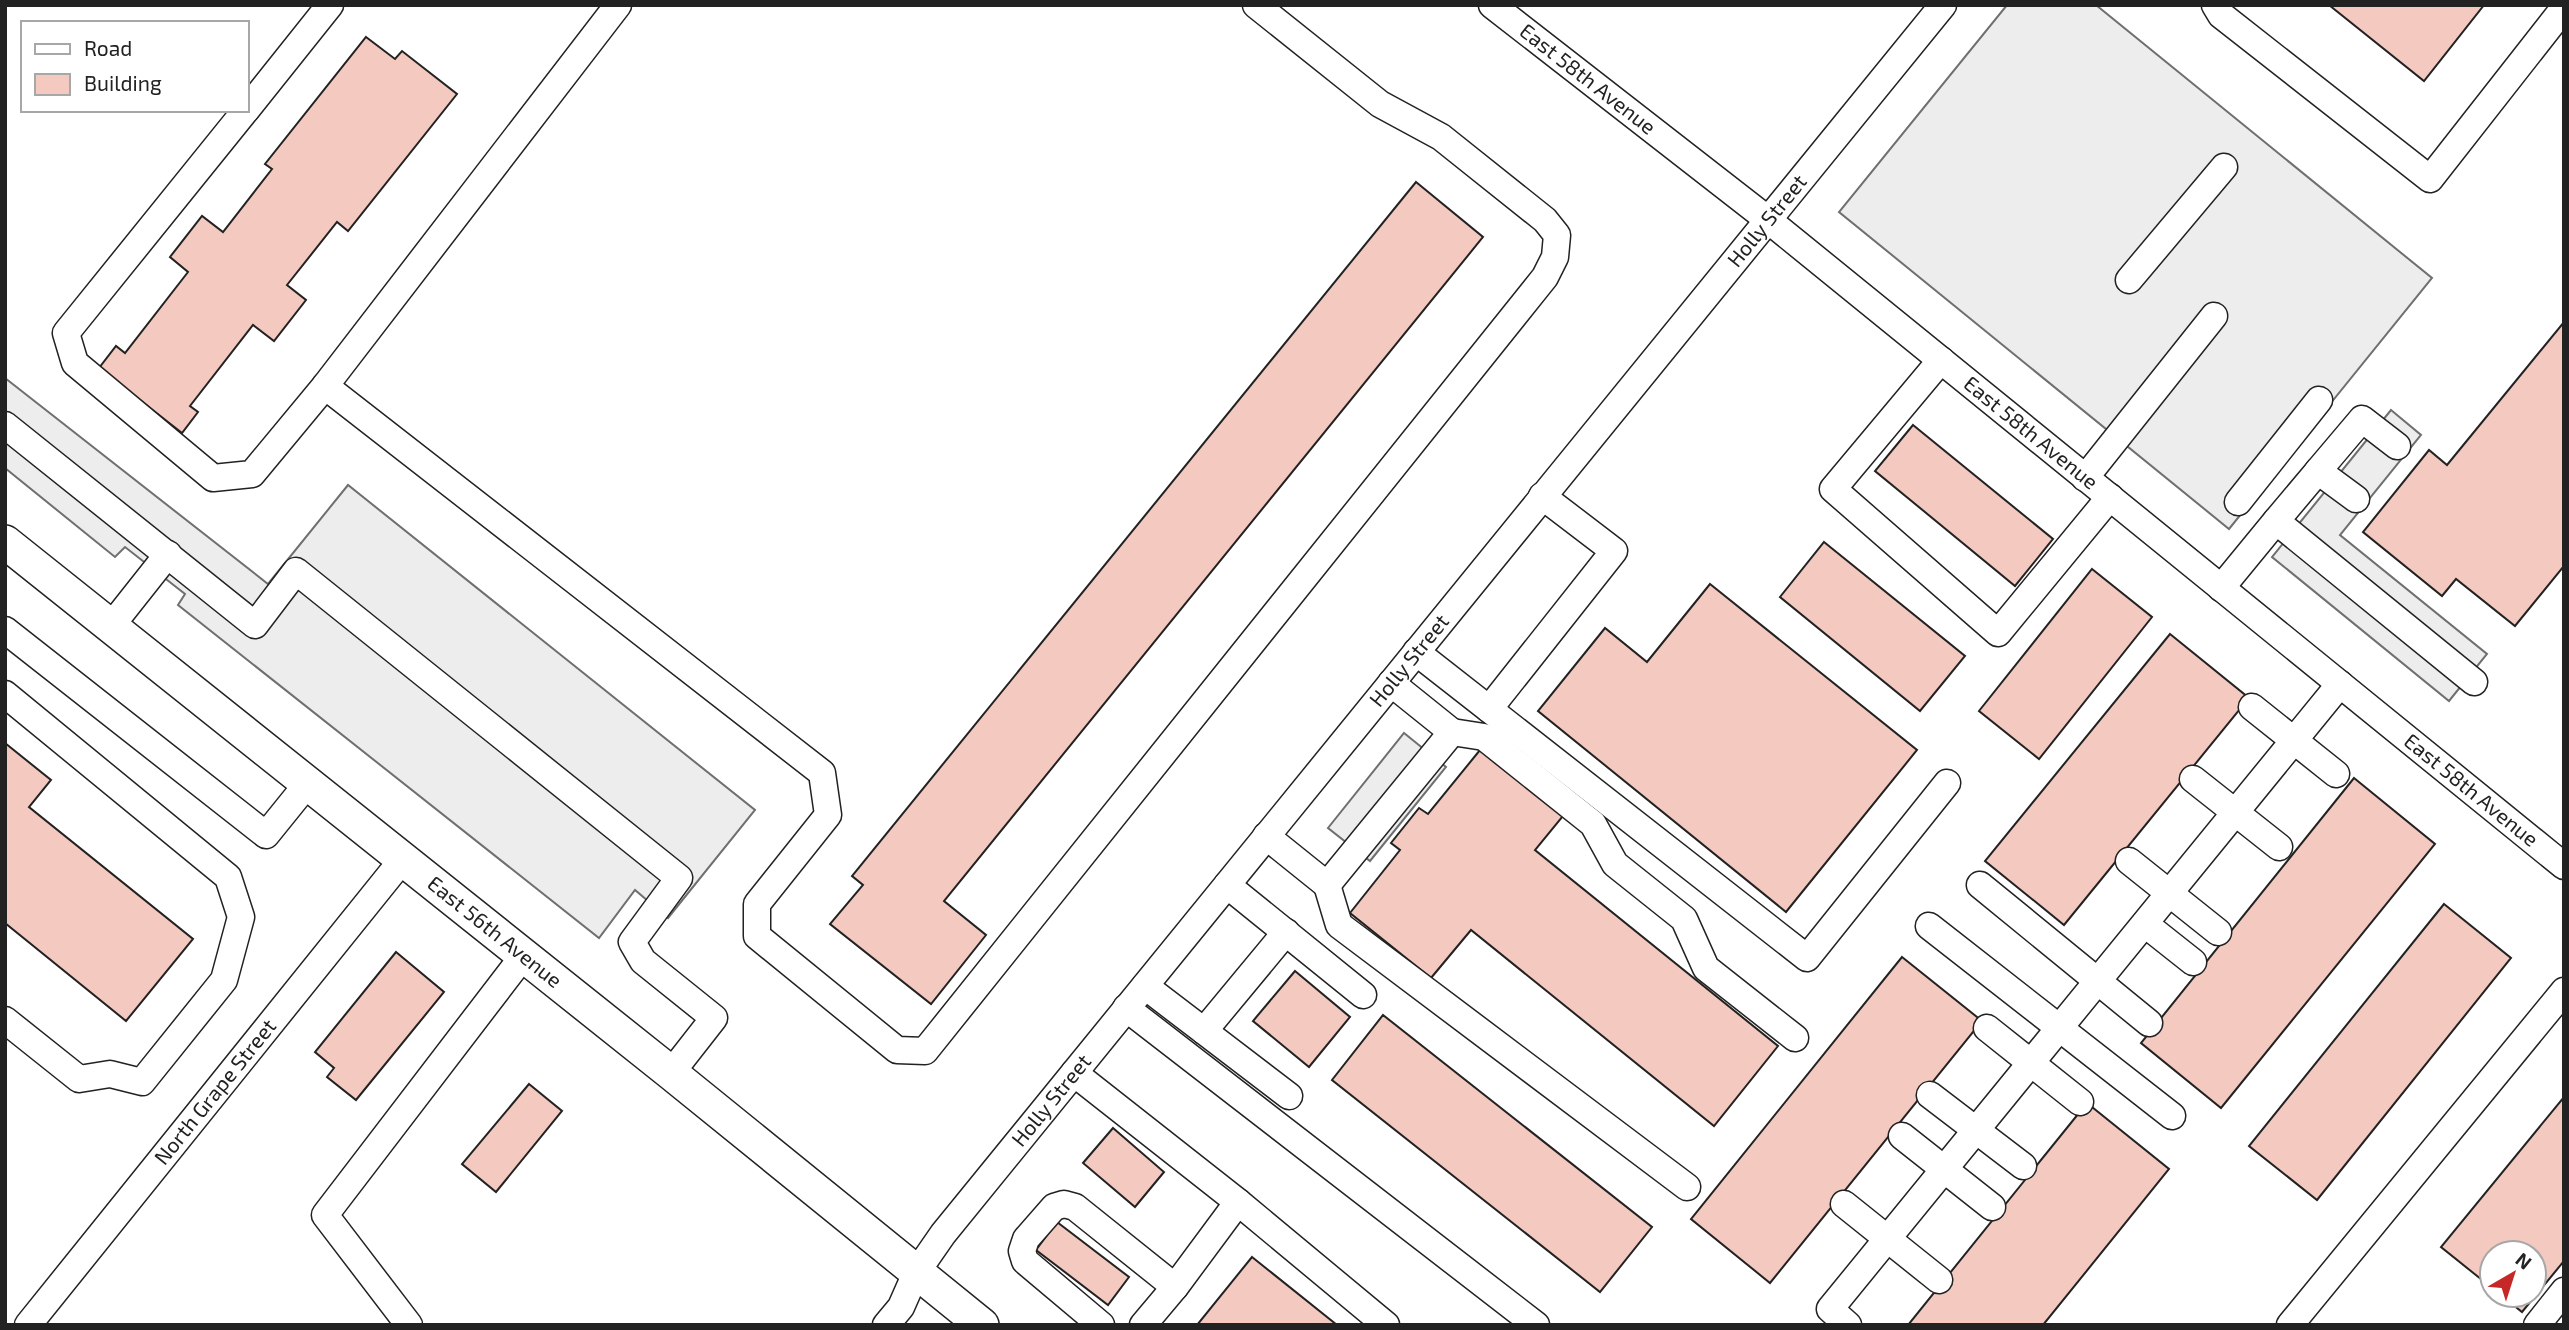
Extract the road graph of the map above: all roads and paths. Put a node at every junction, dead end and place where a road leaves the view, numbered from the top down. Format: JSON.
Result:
{"nodes":[{"id":1,"x":330,"y":5,"type":"edge"},
{"id":2,"x":1492,"y":5,"type":"edge"},
{"id":3,"x":1943,"y":5,"type":"edge"},
{"id":4,"x":2215,"y":5,"type":"edge"},
{"id":5,"x":1264,"y":8,"type":"edge"},
{"id":6,"x":2564,"y":8,"type":"edge"},
{"id":7,"x":609,"y":9,"type":"edge"},
{"id":8,"x":248,"y":108,"type":"edge"},
{"id":9,"x":244,"y":112,"type":"edge"},
{"id":10,"x":2224,"y":167,"type":"dead end"},
{"id":11,"x":1767,"y":219,"type":"junction"},
{"id":12,"x":2129,"y":280,"type":"dead end"},
{"id":13,"x":2214,"y":316,"type":"dead end"},
{"id":14,"x":1941,"y":360,"type":"junction"},
{"id":15,"x":325,"y":386,"type":"junction"},
{"id":16,"x":2319,"y":400,"type":"dead end"},
{"id":17,"x":5,"y":425,"type":"edge"},
{"id":18,"x":2398,"y":446,"type":"dead end"},
{"id":19,"x":2318,"y":471,"type":"junction"},
{"id":20,"x":2085,"y":478,"type":"junction"},
{"id":21,"x":1542,"y":496,"type":"junction"},
{"id":22,"x":2110,"y":497,"type":"junction"},
{"id":23,"x":2356,"y":499,"type":"dead end"},
{"id":24,"x":2238,"y":502,"type":"dead end"},
{"id":25,"x":2276,"y":521,"type":"junction"},
{"id":26,"x":5,"y":541,"type":"edge"},
{"id":27,"x":168,"y":554,"type":"junction"},
{"id":28,"x":2221,"y":588,"type":"junction"},
{"id":29,"x":111,"y":626,"type":"junction"},
{"id":30,"x":5,"y":630,"type":"edge"},
{"id":31,"x":1416,"y":652,"type":"junction"},
{"id":32,"x":2474,"y":682,"type":"dead end"},
{"id":33,"x":1391,"y":683,"type":"junction"},
{"id":34,"x":2340,"y":684,"type":"junction"},
{"id":35,"x":5,"y":694,"type":"edge"},
{"id":36,"x":2252,"y":707,"type":"dead end"},
{"id":37,"x":1489,"y":709,"type":"junction"},
{"id":38,"x":1452,"y":732,"type":"junction"},
{"id":39,"x":2294,"y":741,"type":"junction"},
{"id":40,"x":2336,"y":774,"type":"dead end"},
{"id":41,"x":2193,"y":779,"type":"dead end"},
{"id":42,"x":308,"y":783,"type":"junction"},
{"id":43,"x":1947,"y":783,"type":"dead end"},
{"id":44,"x":2235,"y":813,"type":"junction"},
{"id":45,"x":1266,"y":836,"type":"junction"},
{"id":46,"x":2279,"y":848,"type":"dead end"},
{"id":47,"x":403,"y":859,"type":"junction"},
{"id":48,"x":2129,"y":861,"type":"dead end"},
{"id":49,"x":2564,"y":866,"type":"edge"},
{"id":50,"x":1227,"y":885,"type":"junction"},
{"id":51,"x":1327,"y":885,"type":"junction"},
{"id":52,"x":1980,"y":886,"type":"dead end"},
{"id":53,"x":2169,"y":894,"type":"junction"},
{"id":54,"x":2145,"y":923,"type":"junction"},
{"id":55,"x":1929,"y":926,"type":"dead end"},
{"id":56,"x":1286,"y":932,"type":"junction"},
{"id":57,"x":2218,"y":932,"type":"dead end"},
{"id":58,"x":524,"y":955,"type":"junction"},
{"id":59,"x":2193,"y":962,"type":"dead end"},
{"id":60,"x":2097,"y":982,"type":"junction"},
{"id":61,"x":1145,"y":986,"type":"junction"},
{"id":62,"x":2564,"y":990,"type":"edge"},
{"id":63,"x":1363,"y":995,"type":"dead end"},
{"id":64,"x":1126,"y":1008,"type":"junction"},
{"id":65,"x":5,"y":1020,"type":"edge"},
{"id":66,"x":2149,"y":1023,"type":"dead end"},
{"id":67,"x":2060,"y":1027,"type":"junction"},
{"id":68,"x":1987,"y":1028,"type":"dead end"},
{"id":69,"x":1204,"y":1031,"type":"junction"},
{"id":70,"x":1796,"y":1038,"type":"dead end"},
{"id":71,"x":2031,"y":1062,"type":"junction"},
{"id":72,"x":671,"y":1073,"type":"junction"},
{"id":73,"x":1074,"y":1073,"type":"junction"},
{"id":74,"x":1930,"y":1095,"type":"dead end"},
{"id":75,"x":1289,"y":1096,"type":"dead end"},
{"id":76,"x":2080,"y":1102,"type":"dead end"},
{"id":77,"x":2172,"y":1116,"type":"dead end"},
{"id":78,"x":1976,"y":1131,"type":"junction"},
{"id":79,"x":1902,"y":1136,"type":"dead end"},
{"id":80,"x":2023,"y":1166,"type":"dead end"},
{"id":81,"x":1943,"y":1170,"type":"junction"},
{"id":82,"x":1687,"y":1187,"type":"dead end"},
{"id":83,"x":1238,"y":1202,"type":"junction"},
{"id":84,"x":1844,"y":1204,"type":"dead end"},
{"id":85,"x":1992,"y":1207,"type":"dead end"},
{"id":86,"x":1888,"y":1239,"type":"junction"},
{"id":87,"x":916,"y":1273,"type":"junction"},
{"id":88,"x":1939,"y":1280,"type":"dead end"},
{"id":89,"x":1175,"y":1287,"type":"junction"},
{"id":90,"x":2564,"y":1291,"type":"edge"},
{"id":91,"x":40,"y":1321,"type":"edge"},
{"id":92,"x":409,"y":1325,"type":"edge"},
{"id":93,"x":886,"y":1325,"type":"edge"},
{"id":94,"x":982,"y":1325,"type":"edge"},
{"id":95,"x":1101,"y":1325,"type":"edge"},
{"id":96,"x":1144,"y":1325,"type":"edge"},
{"id":97,"x":1386,"y":1325,"type":"edge"},
{"id":98,"x":1536,"y":1325,"type":"edge"},
{"id":99,"x":1848,"y":1325,"type":"edge"},
{"id":100,"x":2290,"y":1325,"type":"edge"},
{"id":101,"x":2537,"y":1325,"type":"edge"}],
"edges":[{"from":1,"to":8,"type":"street"},
{"from":2,"to":11,"type":"street","name":"East 58th Avenue"},
{"from":3,"to":11,"type":"street","name":"Holly Street"},
{"from":4,"to":6,"type":"street"},
{"from":5,"to":15,"type":"street"},
{"from":7,"to":15,"type":"street"},
{"from":9,"to":15,"type":"street"},
{"from":10,"to":12,"type":"street"},
{"from":11,"to":14,"type":"street","name":"East 58th Avenue"},
{"from":11,"to":21,"type":"street","name":"Holly Street"},
{"from":13,"to":20,"type":"street"},
{"from":14,"to":20,"type":"street","name":"East 58th Avenue"},
{"from":14,"to":22,"type":"street"},
{"from":16,"to":24,"type":"street"},
{"from":17,"to":27,"type":"street"},
{"from":18,"to":19,"type":"street"},
{"from":19,"to":23,"type":"street"},
{"from":19,"to":25,"type":"street"},
{"from":20,"to":22,"type":"street","name":"East 58th Avenue"},
{"from":21,"to":31,"type":"street","name":"Holly Street"},
{"from":21,"to":37,"type":"street"},
{"from":22,"to":28,"type":"street","name":"East 58th Avenue"},
{"from":25,"to":28,"type":"street"},
{"from":25,"to":32,"type":"street"},
{"from":26,"to":29,"type":"main road","name":"East 56th Avenue"},
{"from":27,"to":29,"type":"street"},
{"from":27,"to":72,"type":"street"},
{"from":28,"to":34,"type":"street","name":"East 58th Avenue"},
{"from":29,"to":42,"type":"main road","name":"East 56th Avenue"},
{"from":30,"to":42,"type":"street"},
{"from":31,"to":33,"type":"street","name":"Holly Street"},
{"from":31,"to":37,"type":"street"},
{"from":33,"to":38,"type":"street"},
{"from":33,"to":45,"type":"street","name":"Holly Street"},
{"from":34,"to":39,"type":"street"},
{"from":34,"to":49,"type":"street","name":"East 58th Avenue"},
{"from":35,"to":65,"type":"street"},
{"from":36,"to":39,"type":"street"},
{"from":37,"to":43,"type":"street"},
{"from":38,"to":51,"type":"street"},
{"from":38,"to":70,"type":"street"},
{"from":39,"to":40,"type":"street"},
{"from":39,"to":44,"type":"street"},
{"from":41,"to":44,"type":"street"},
{"from":42,"to":47,"type":"main road","name":"East 56th Avenue"},
{"from":44,"to":46,"type":"street"},
{"from":44,"to":53,"type":"street"},
{"from":45,"to":50,"type":"street","name":"Holly Street"},
{"from":45,"to":51,"type":"street"},
{"from":47,"to":58,"type":"main road","name":"East 56th Avenue"},
{"from":47,"to":91,"type":"street","name":"North Grape Street"},
{"from":48,"to":53,"type":"street"},
{"from":50,"to":56,"type":"street"},
{"from":50,"to":61,"type":"street","name":"Holly Street"},
{"from":51,"to":82,"type":"street"},
{"from":52,"to":60,"type":"street"},
{"from":53,"to":54,"type":"street"},
{"from":53,"to":57,"type":"street"},
{"from":54,"to":59,"type":"street"},
{"from":54,"to":60,"type":"street"},
{"from":55,"to":67,"type":"street"},
{"from":56,"to":63,"type":"street"},
{"from":56,"to":69,"type":"street"},
{"from":58,"to":72,"type":"main road","name":"East 56th Avenue"},
{"from":58,"to":92,"type":"street"},
{"from":60,"to":66,"type":"street"},
{"from":60,"to":67,"type":"street"},
{"from":61,"to":64,"type":"street","name":"Holly Street"},
{"from":61,"to":69,"type":"street"},
{"from":62,"to":100,"type":"street"},
{"from":64,"to":73,"type":"street","name":"Holly Street"},
{"from":64,"to":98,"type":"street"},
{"from":67,"to":71,"type":"street"},
{"from":67,"to":77,"type":"street"},
{"from":68,"to":71,"type":"street"},
{"from":69,"to":75,"type":"street"},
{"from":71,"to":76,"type":"street"},
{"from":71,"to":78,"type":"street"},
{"from":72,"to":87,"type":"main road","name":"East 56th Avenue"},
{"from":73,"to":83,"type":"street"},
{"from":73,"to":87,"type":"street","name":"Holly Street"},
{"from":74,"to":78,"type":"street"},
{"from":78,"to":80,"type":"street"},
{"from":78,"to":81,"type":"street"},
{"from":79,"to":81,"type":"street"},
{"from":81,"to":85,"type":"street"},
{"from":81,"to":86,"type":"street"},
{"from":83,"to":89,"type":"street"},
{"from":83,"to":97,"type":"street"},
{"from":84,"to":86,"type":"street"},
{"from":86,"to":88,"type":"street"},
{"from":86,"to":99,"type":"street"},
{"from":87,"to":93,"type":"street","name":"Holly Street"},
{"from":87,"to":94,"type":"main road","name":"East 56th Avenue"},
{"from":89,"to":95,"type":"street"},
{"from":89,"to":96,"type":"street"},
{"from":90,"to":101,"type":"street"}]}
